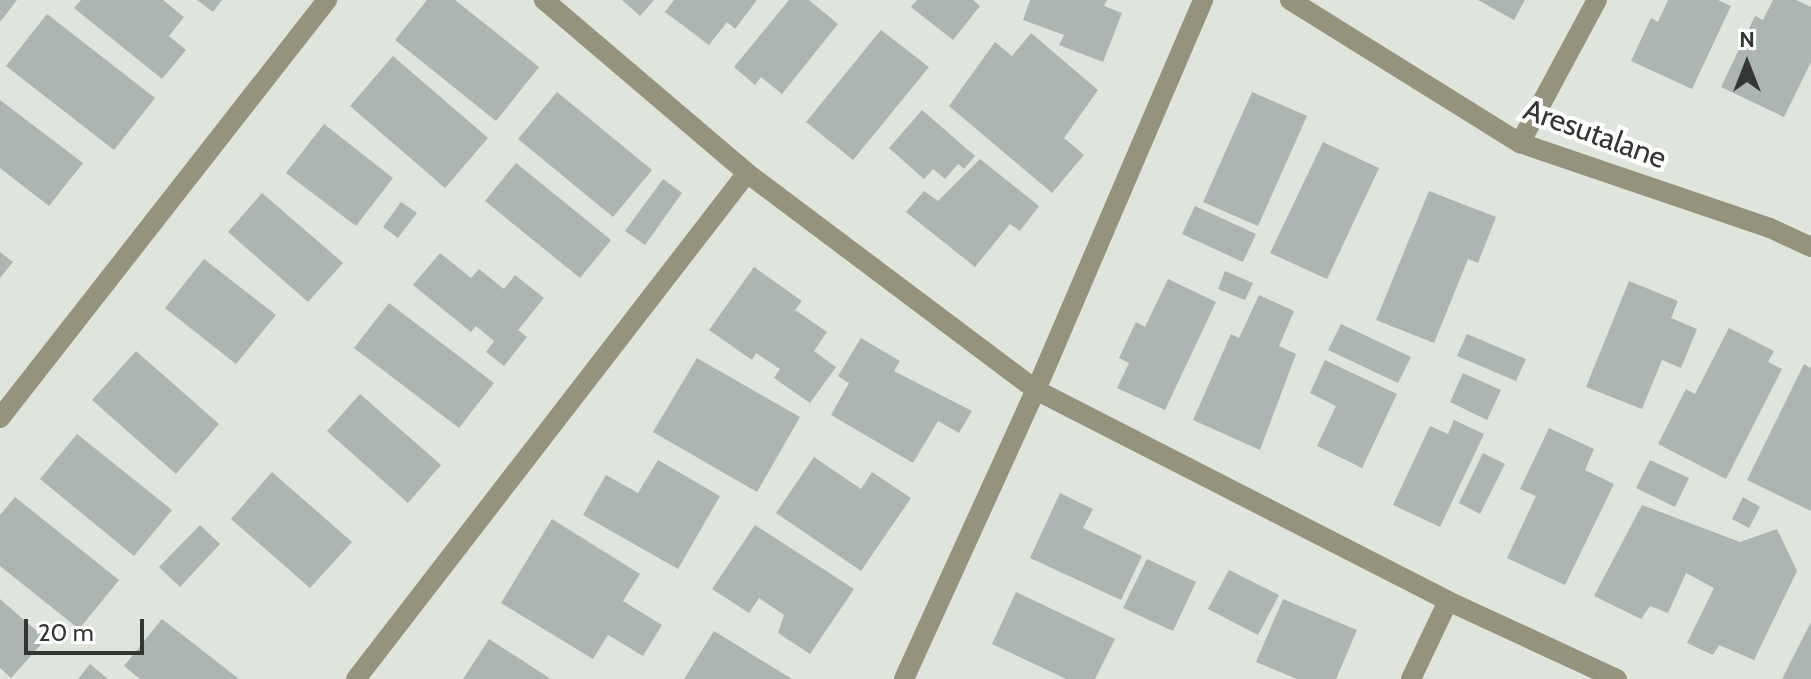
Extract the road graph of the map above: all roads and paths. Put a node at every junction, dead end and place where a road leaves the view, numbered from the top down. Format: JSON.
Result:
{"nodes":[{"id":1,"x":327,"y":0,"type":"edge"},
{"id":2,"x":544,"y":0,"type":"edge"},
{"id":3,"x":1203,"y":0,"type":"edge"},
{"id":4,"x":1290,"y":0,"type":"edge"},
{"id":5,"x":1597,"y":0,"type":"edge"},
{"id":6,"x":1520,"y":143,"type":"junction"},
{"id":7,"x":747,"y":173,"type":"junction"},
{"id":8,"x":1811,"y":247,"type":"edge"},
{"id":9,"x":1036,"y":390,"type":"junction"},
{"id":10,"x":0,"y":418,"type":"edge"},
{"id":11,"x":1448,"y":601,"type":"junction"},
{"id":12,"x":356,"y":679,"type":"edge"},
{"id":13,"x":904,"y":679,"type":"edge"},
{"id":14,"x":1411,"y":679,"type":"edge"},
{"id":15,"x":1617,"y":679,"type":"edge"}],
"edges":[{"from":1,"to":10,"type":"street"},
{"from":2,"to":7,"type":"street"},
{"from":3,"to":9,"type":"street"},
{"from":4,"to":6,"type":"street","name":"Aresutalane"},
{"from":5,"to":6,"type":"street"},
{"from":6,"to":8,"type":"street","name":"Aresutalane"},
{"from":7,"to":9,"type":"street"},
{"from":7,"to":12,"type":"street"},
{"from":9,"to":11,"type":"street"},
{"from":9,"to":13,"type":"street"},
{"from":11,"to":14,"type":"street"},
{"from":11,"to":15,"type":"street"}]}
